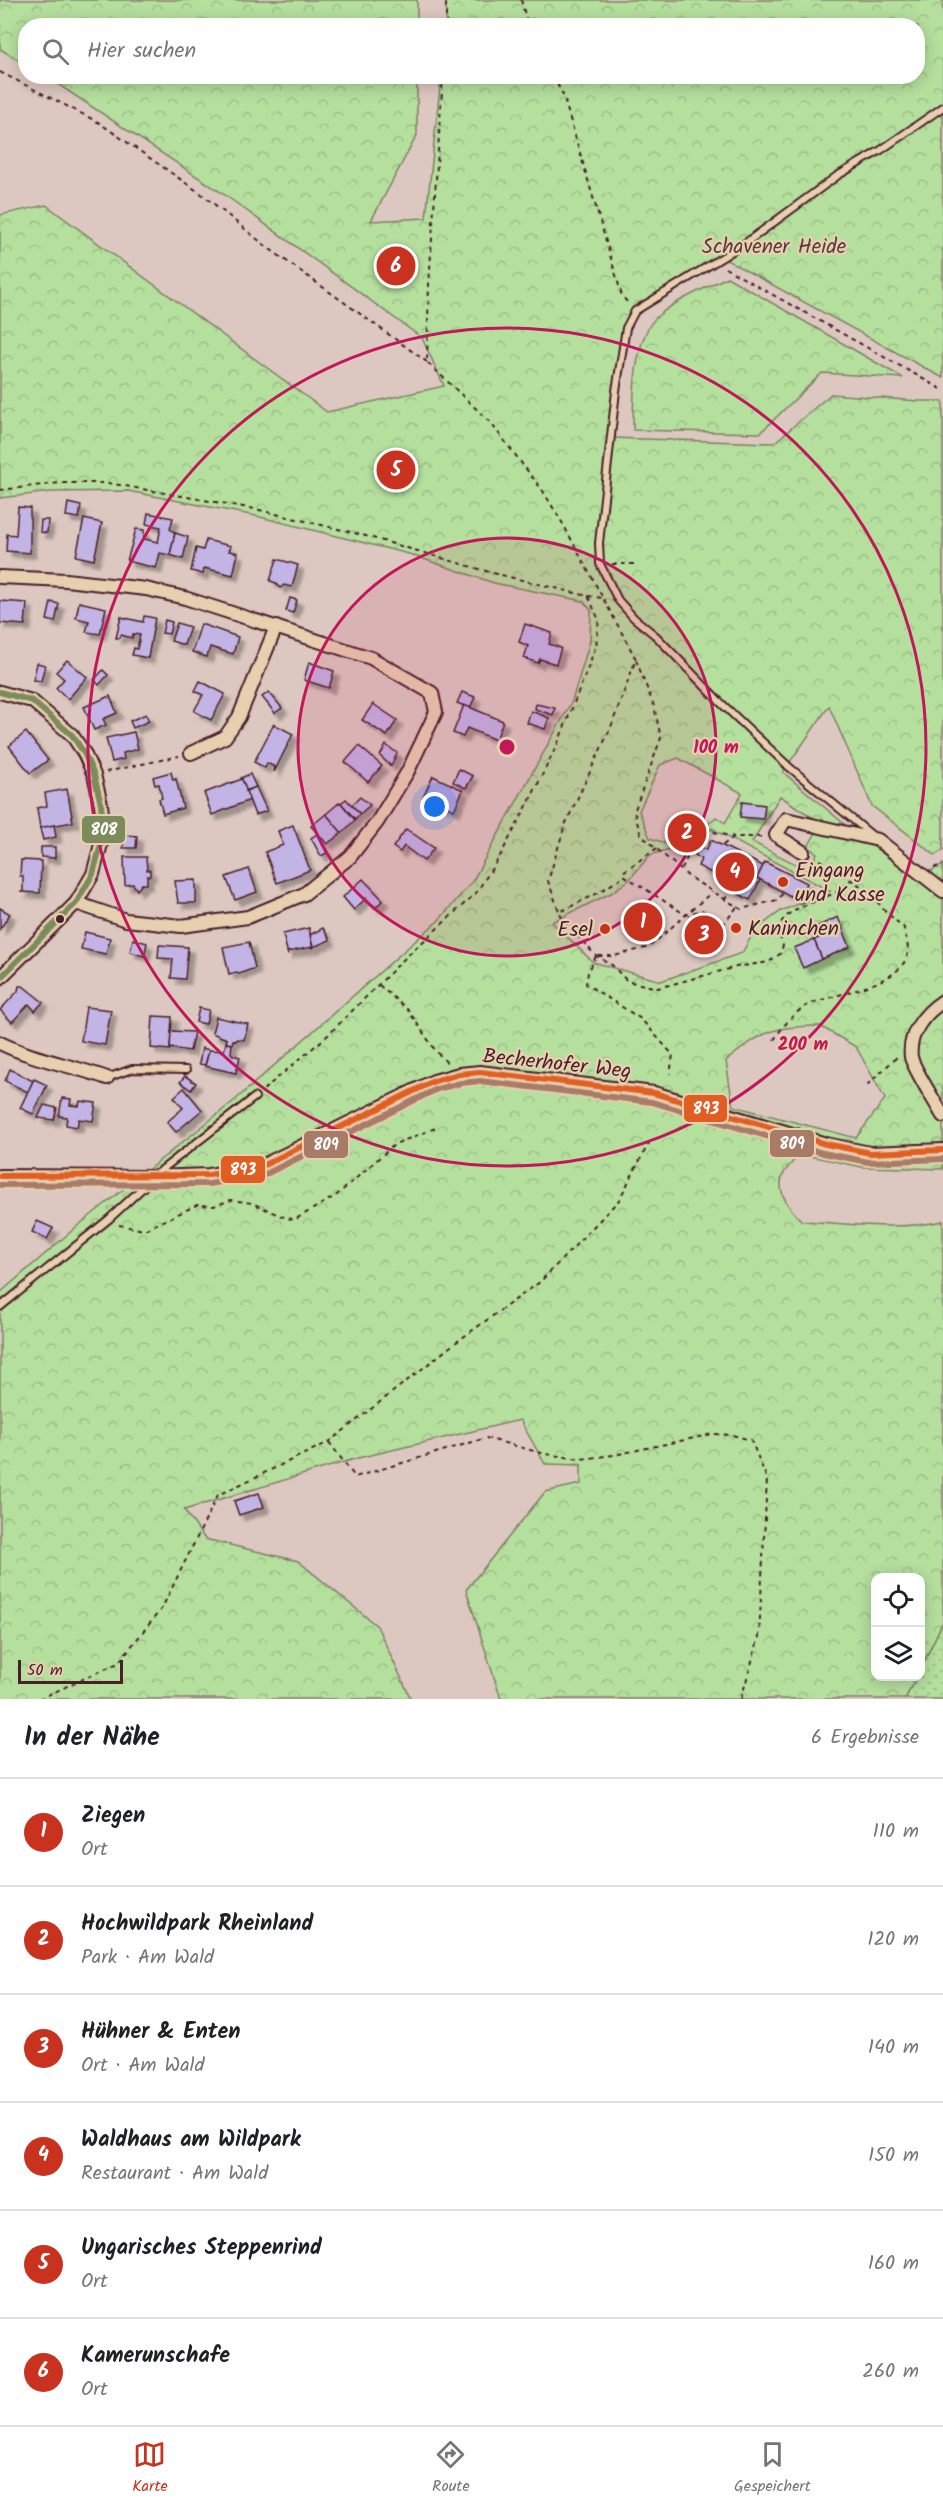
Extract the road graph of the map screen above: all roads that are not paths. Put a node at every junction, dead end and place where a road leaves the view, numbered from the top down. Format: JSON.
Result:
{"nodes":[{"id":1,"x":943,"y":107,"type":"edge"},
{"id":2,"x":0,"y":577,"type":"edge"},
{"id":3,"x":276,"y":627,"type":"junction"},
{"id":4,"x":0,"y":692,"type":"edge"},
{"id":5,"x":190,"y":753,"type":"road end"},
{"id":6,"x":878,"y":840,"type":"junction"},
{"id":7,"x":803,"y":852,"type":"road end"},
{"id":8,"x":943,"y":891,"type":"edge"},
{"id":9,"x":76,"y":903,"type":"junction"},
{"id":10,"x":0,"y":978,"type":"edge"},
{"id":11,"x":943,"y":1001,"type":"edge"},
{"id":12,"x":0,"y":1043,"type":"edge"},
{"id":13,"x":186,"y":1070,"type":"dead end"},
{"id":14,"x":107,"y":1078,"type":"joint"},
{"id":15,"x":255,"y":1097,"type":"road end"},
{"id":16,"x":943,"y":1116,"type":"edge"},
{"id":17,"x":943,"y":1150,"type":"edge"},
{"id":18,"x":0,"y":1176,"type":"edge"},
{"id":19,"x":153,"y":1177,"type":"junction"},
{"id":20,"x":0,"y":1307,"type":"edge"}],
"edges":[{"from":1,"to":6,"type":"lane"},
{"from":2,"to":3,"type":"street"},
{"from":3,"to":5,"type":"street"},
{"from":3,"to":9,"type":"street"},
{"from":4,"to":9,"type":"street"},
{"from":6,"to":7,"type":"street"},
{"from":6,"to":8,"type":"street"},
{"from":9,"to":10,"type":"street"},
{"from":11,"to":16,"type":"street"},
{"from":12,"to":14,"type":"street"},
{"from":13,"to":14,"type":"lane"},
{"from":15,"to":19,"type":"lane"},
{"from":17,"to":19,"type":"street","name":"Becherhofer Weg"},
{"from":18,"to":19,"type":"street","name":"Becherhofer Weg"},
{"from":19,"to":20,"type":"lane"}]}
